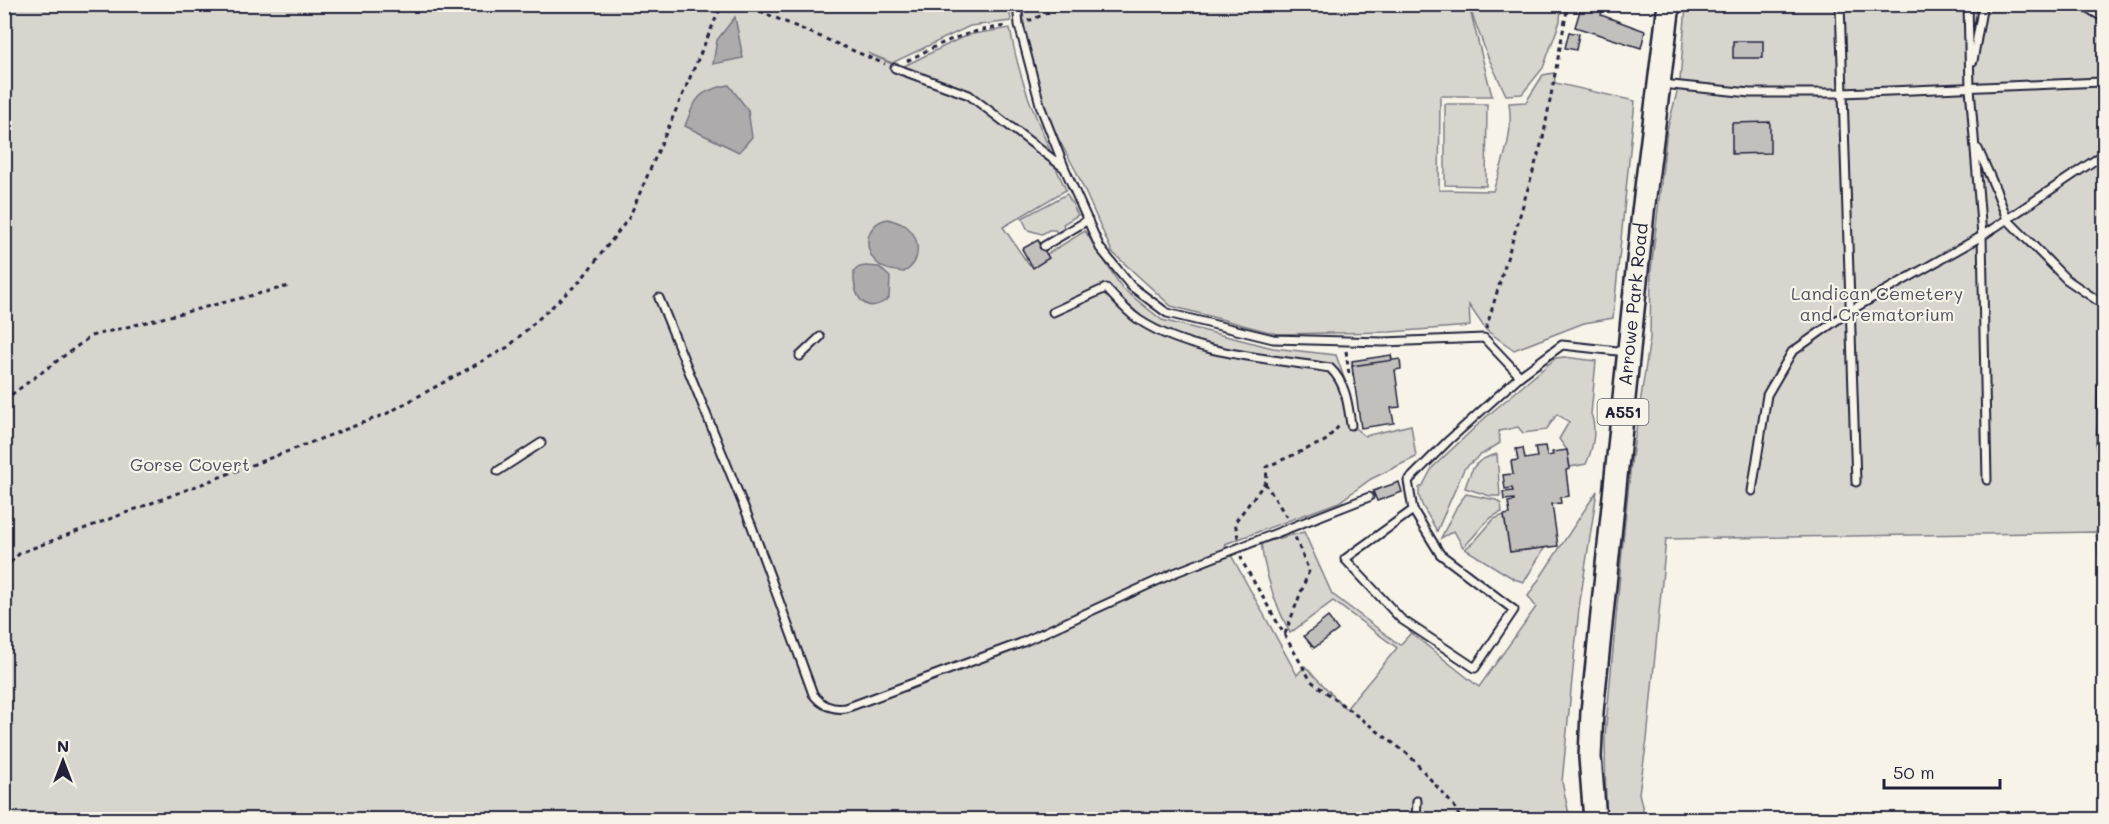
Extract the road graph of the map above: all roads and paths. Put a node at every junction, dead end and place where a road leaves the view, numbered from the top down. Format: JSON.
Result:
{"nodes":[{"id":1,"x":722,"y":4,"type":"edge"},
{"id":2,"x":743,"y":4,"type":"edge"},
{"id":3,"x":1017,"y":4,"type":"edge"},
{"id":4,"x":1069,"y":4,"type":"edge"},
{"id":5,"x":1558,"y":4,"type":"edge"},
{"id":6,"x":1670,"y":4,"type":"edge"},
{"id":7,"x":1840,"y":4,"type":"edge"},
{"id":8,"x":1968,"y":4,"type":"edge"},
{"id":9,"x":1983,"y":4,"type":"edge"},
{"id":10,"x":2081,"y":4,"type":"edge"},
{"id":11,"x":2104,"y":18,"type":"edge"},
{"id":12,"x":1019,"y":25,"type":"junction"},
{"id":13,"x":895,"y":68,"type":"junction"},
{"id":14,"x":2104,"y":69,"type":"edge"},
{"id":15,"x":2102,"y":82,"type":"junction"},
{"id":16,"x":1659,"y":84,"type":"junction"},
{"id":17,"x":1970,"y":88,"type":"junction"},
{"id":18,"x":2104,"y":92,"type":"edge"},
{"id":19,"x":1843,"y":93,"type":"junction"},
{"id":20,"x":2104,"y":154,"type":"edge"},
{"id":21,"x":1065,"y":169,"type":"junction"},
{"id":22,"x":2007,"y":219,"type":"junction"},
{"id":23,"x":1088,"y":220,"type":"junction"},
{"id":24,"x":1982,"y":236,"type":"junction"},
{"id":25,"x":1044,"y":246,"type":"dead end"},
{"id":26,"x":289,"y":286,"type":"dead end"},
{"id":27,"x":659,"y":298,"type":"dead end"},
{"id":28,"x":2104,"y":305,"type":"edge"},
{"id":29,"x":1851,"y":310,"type":"junction"},
{"id":30,"x":1053,"y":312,"type":"dead end"},
{"id":31,"x":820,"y":337,"type":"dead end"},
{"id":32,"x":1484,"y":338,"type":"junction"},
{"id":33,"x":1345,"y":341,"type":"junction"},
{"id":34,"x":1629,"y":352,"type":"junction"},
{"id":35,"x":800,"y":356,"type":"dead end"},
{"id":36,"x":1349,"y":376,"type":"dead end"},
{"id":37,"x":1520,"y":376,"type":"junction"},
{"id":38,"x":4,"y":400,"type":"edge"},
{"id":39,"x":1350,"y":416,"type":"junction"},
{"id":40,"x":1352,"y":425,"type":"dead end"},
{"id":41,"x":541,"y":443,"type":"dead end"},
{"id":42,"x":2101,"y":449,"type":"dead end"},
{"id":43,"x":498,"y":471,"type":"dead end"},
{"id":44,"x":1987,"y":480,"type":"dead end"},
{"id":45,"x":1856,"y":482,"type":"dead end"},
{"id":46,"x":1265,"y":483,"type":"junction"},
{"id":47,"x":1752,"y":491,"type":"dead end"},
{"id":48,"x":1369,"y":497,"type":"dead end"},
{"id":49,"x":1413,"y":510,"type":"junction"},
{"id":50,"x":1291,"y":527,"type":"junction"},
{"id":51,"x":1239,"y":547,"type":"junction"},
{"id":52,"x":4,"y":569,"type":"edge"},
{"id":53,"x":1285,"y":636,"type":"junction"},
{"id":54,"x":1417,"y":801,"type":"dead end"},
{"id":55,"x":1416,"y":819,"type":"edge"},
{"id":56,"x":1461,"y":819,"type":"edge"},
{"id":57,"x":1595,"y":819,"type":"edge"}],
"edges":[{"from":1,"to":52,"type":"path"},
{"from":2,"to":13,"type":"path"},
{"from":3,"to":12,"type":"lane"},
{"from":4,"to":12,"type":"path"},
{"from":5,"to":32,"type":"path"},
{"from":6,"to":16,"type":"main road","name":"Arrowe Park Road","number":"A551"},
{"from":7,"to":19,"type":"lane"},
{"from":8,"to":17,"type":"lane"},
{"from":9,"to":17,"type":"lane"},
{"from":10,"to":11,"type":"lane"},
{"from":12,"to":13,"type":"path"},
{"from":12,"to":21,"type":"lane"},
{"from":13,"to":21,"type":"lane"},
{"from":14,"to":15,"type":"lane"},
{"from":15,"to":17,"type":"lane"},
{"from":15,"to":18,"type":"lane"},
{"from":16,"to":19,"type":"lane"},
{"from":16,"to":34,"type":"main road","name":"Arrowe Park Road","number":"A551"},
{"from":17,"to":19,"type":"lane"},
{"from":17,"to":22,"type":"lane"},
{"from":17,"to":24,"type":"lane"},
{"from":19,"to":29,"type":"lane"},
{"from":20,"to":22,"type":"lane"},
{"from":21,"to":23,"type":"lane"},
{"from":22,"to":24,"type":"lane"},
{"from":22,"to":28,"type":"lane"},
{"from":23,"to":25,"type":"lane"},
{"from":23,"to":33,"type":"lane"},
{"from":24,"to":29,"type":"lane"},
{"from":24,"to":44,"type":"lane"},
{"from":26,"to":38,"type":"path"},
{"from":27,"to":51,"type":"lane"},
{"from":28,"to":42,"type":"lane"},
{"from":29,"to":45,"type":"lane"},
{"from":29,"to":47,"type":"lane"},
{"from":30,"to":39,"type":"lane"},
{"from":31,"to":35,"type":"lane"},
{"from":32,"to":33,"type":"lane"},
{"from":32,"to":37,"type":"lane"},
{"from":33,"to":36,"type":"path"},
{"from":34,"to":37,"type":"lane"},
{"from":34,"to":57,"type":"main road","name":"Arrowe Park Road","number":"A551"},
{"from":37,"to":49,"type":"lane"},
{"from":39,"to":40,"type":"lane"},
{"from":39,"to":46,"type":"path"},
{"from":41,"to":43,"type":"lane"},
{"from":46,"to":50,"type":"path"},
{"from":46,"to":51,"type":"path"},
{"from":48,"to":50,"type":"lane"},
{"from":49,"to":49,"type":"lane"},
{"from":50,"to":51,"type":"lane"},
{"from":50,"to":53,"type":"path"},
{"from":51,"to":53,"type":"path"},
{"from":53,"to":56,"type":"path"},
{"from":54,"to":55,"type":"lane"}]}
